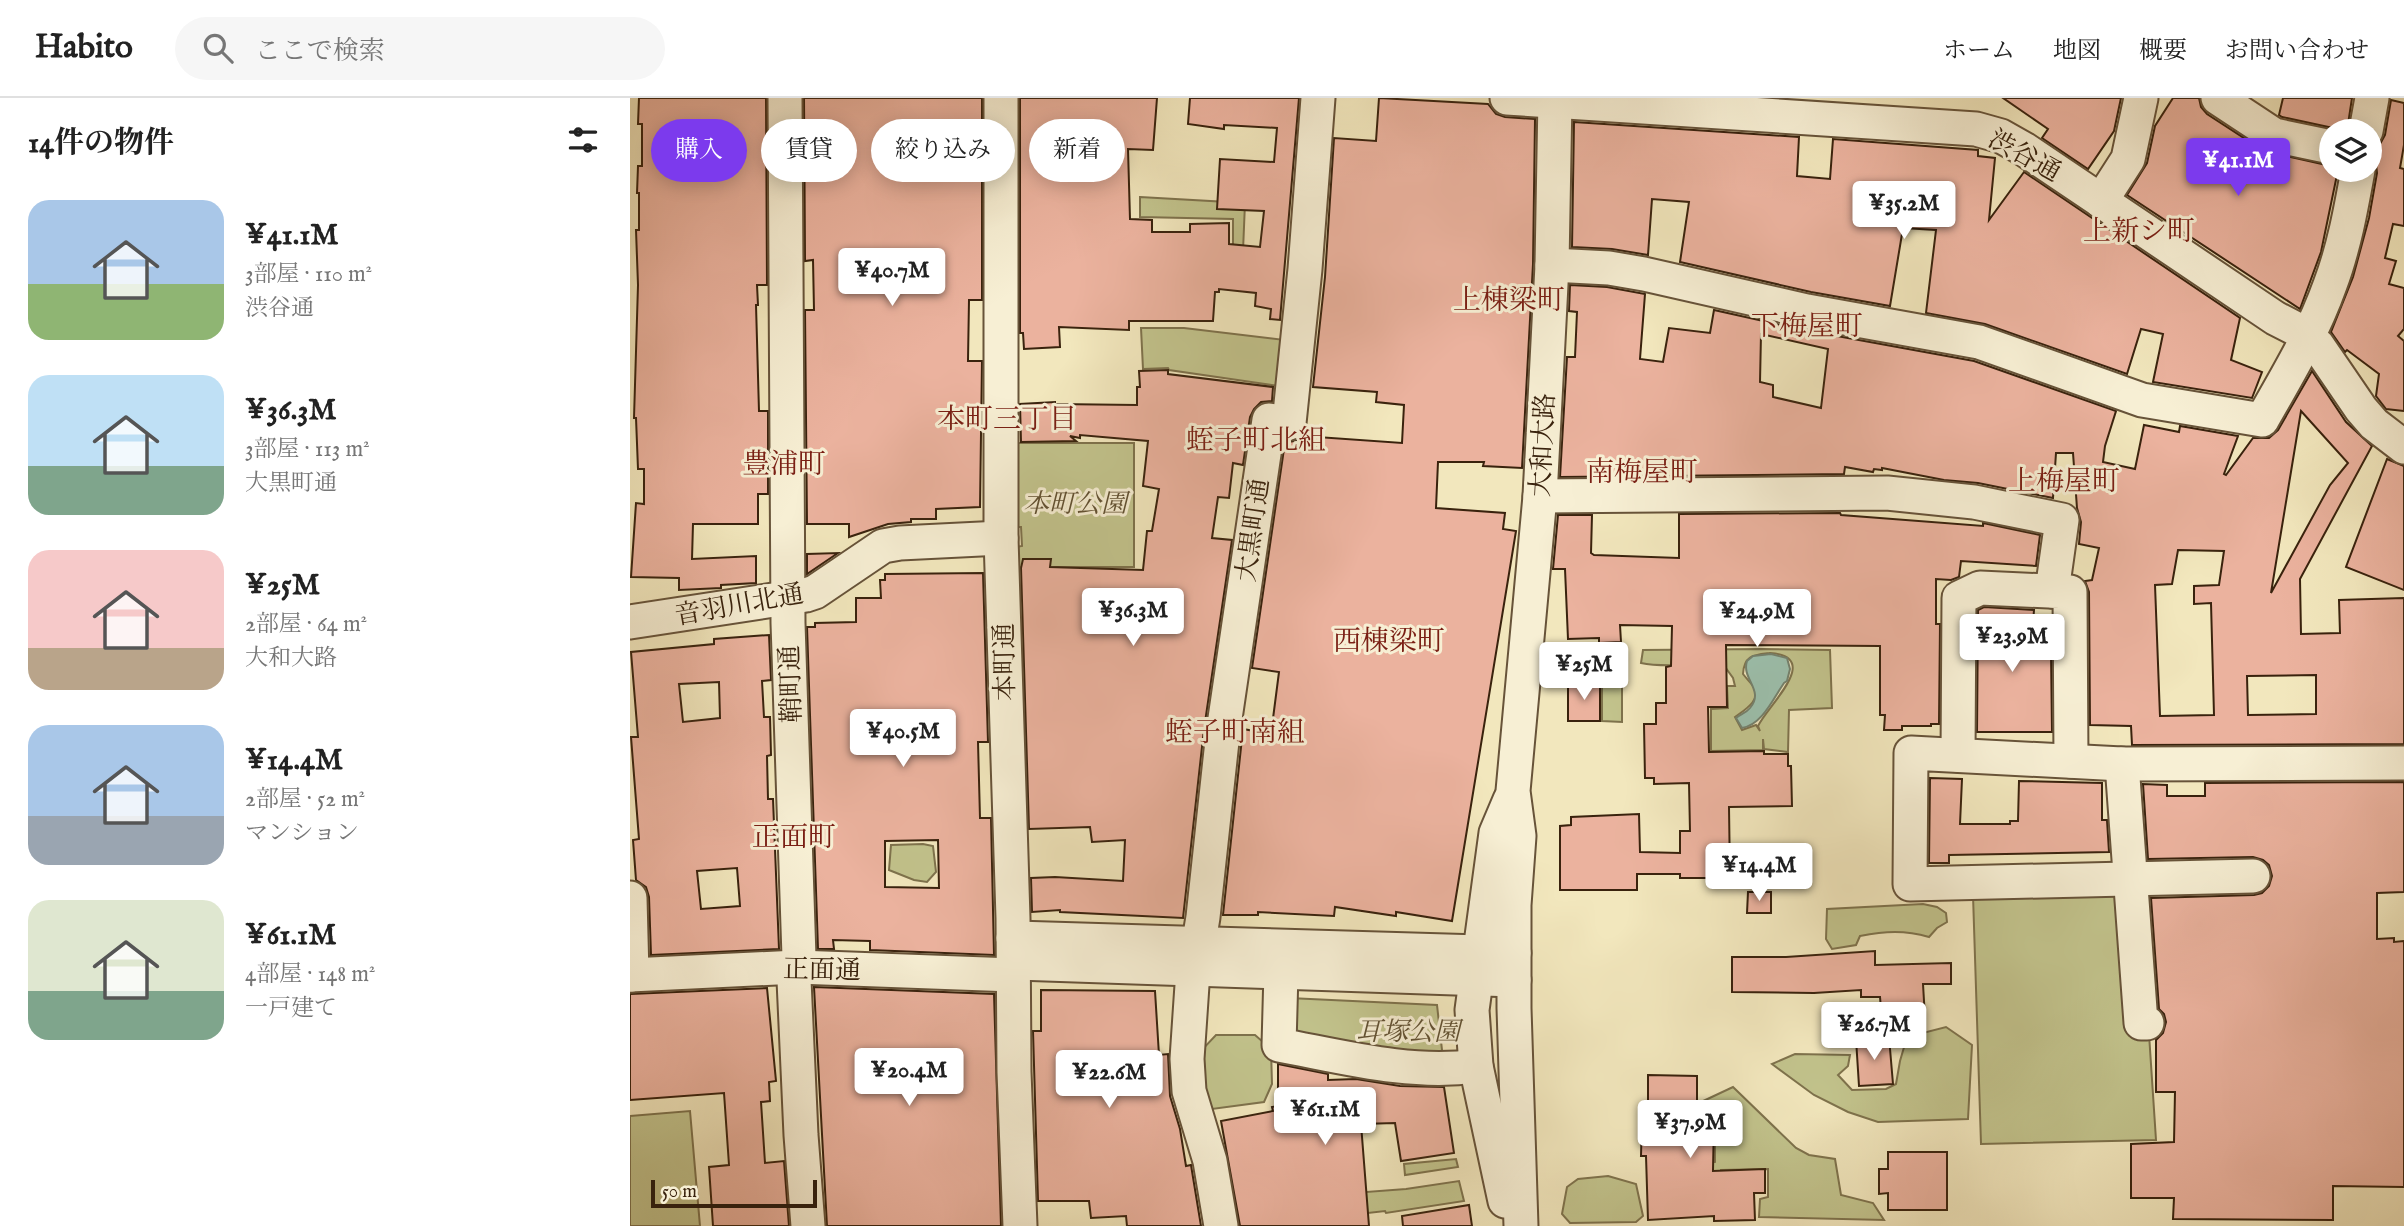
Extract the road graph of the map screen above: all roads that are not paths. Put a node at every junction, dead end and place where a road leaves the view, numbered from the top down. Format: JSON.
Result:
{"nodes":[{"id":1,"x":785,"y":98,"type":"edge"},
{"id":2,"x":1001,"y":98,"type":"edge"},
{"id":3,"x":1318,"y":98,"type":"edge"},
{"id":4,"x":1507,"y":98,"type":"edge"},
{"id":5,"x":2141,"y":98,"type":"edge"},
{"id":6,"x":2218,"y":98,"type":"edge"},
{"id":7,"x":2372,"y":98,"type":"edge"},
{"id":8,"x":1555,"y":100,"type":"edge"},
{"id":9,"x":2368,"y":119,"type":"edge"},
{"id":10,"x":2319,"y":144,"type":"edge"},
{"id":11,"x":2356,"y":182,"type":"edge"},
{"id":12,"x":2101,"y":201,"type":"junction"},
{"id":13,"x":1552,"y":265,"type":"junction"},
{"id":14,"x":2307,"y":337,"type":"junction"},
{"id":15,"x":2404,"y":447,"type":"edge"},
{"id":16,"x":1540,"y":501,"type":"junction"},
{"id":17,"x":1001,"y":538,"type":"junction"},
{"id":18,"x":2052,"y":591,"type":"junction"},
{"id":19,"x":787,"y":598,"type":"junction"},
{"id":20,"x":630,"y":622,"type":"edge"},
{"id":21,"x":1958,"y":755,"type":"junction"},
{"id":22,"x":2071,"y":761,"type":"junction"},
{"id":23,"x":2404,"y":763,"type":"edge"},
{"id":24,"x":2122,"y":764,"type":"junction"},
{"id":25,"x":1513,"y":792,"type":"junction"},
{"id":26,"x":2253,"y":876,"type":"dead end"},
{"id":27,"x":2130,"y":879,"type":"junction"},
{"id":28,"x":630,"y":898,"type":"edge"},
{"id":29,"x":1197,"y":956,"type":"junction"},
{"id":30,"x":1013,"y":959,"type":"junction"},
{"id":31,"x":1478,"y":966,"type":"junction"},
{"id":32,"x":797,"y":967,"type":"junction"},
{"id":33,"x":1514,"y":967,"type":"junction"},
{"id":34,"x":1281,"y":972,"type":"junction"},
{"id":35,"x":631,"y":975,"type":"edge"},
{"id":36,"x":2147,"y":1023,"type":"dead end"},
{"id":37,"x":1475,"y":1066,"type":"junction"},
{"id":38,"x":808,"y":1226,"type":"edge"},
{"id":39,"x":1020,"y":1226,"type":"edge"},
{"id":40,"x":1221,"y":1226,"type":"edge"},
{"id":41,"x":1510,"y":1226,"type":"edge"},
{"id":42,"x":1521,"y":1226,"type":"edge"}],
"edges":[{"from":1,"to":19,"type":"street","name":"鞘町通"},
{"from":2,"to":17,"type":"street","name":"本町通"},
{"from":3,"to":29,"type":"street","name":"大黒町通"},
{"from":4,"to":8,"type":"street","name":"渋谷通"},
{"from":5,"to":12,"type":"street"},
{"from":6,"to":10,"type":"street"},
{"from":7,"to":9,"type":"street"},
{"from":8,"to":12,"type":"street","name":"渋谷通"},
{"from":8,"to":13,"type":"street","name":"大和大路"},
{"from":11,"to":14,"type":"street"},
{"from":12,"to":14,"type":"street","name":"渋谷通"},
{"from":13,"to":14,"type":"street"},
{"from":13,"to":16,"type":"street","name":"大和大路"},
{"from":14,"to":15,"type":"street","name":"渋谷通"},
{"from":16,"to":18,"type":"street"},
{"from":16,"to":25,"type":"street","name":"大和大路"},
{"from":17,"to":19,"type":"street","name":"音羽川北通"},
{"from":17,"to":30,"type":"street","name":"本町通"},
{"from":18,"to":21,"type":"street"},
{"from":18,"to":22,"type":"street"},
{"from":19,"to":20,"type":"street","name":"音羽川北通"},
{"from":19,"to":32,"type":"street","name":"鞘町通"},
{"from":21,"to":22,"type":"street"},
{"from":21,"to":27,"type":"street"},
{"from":22,"to":24,"type":"street"},
{"from":23,"to":24,"type":"street"},
{"from":24,"to":27,"type":"street"},
{"from":25,"to":31,"type":"street"},
{"from":25,"to":33,"type":"street"},
{"from":26,"to":27,"type":"street"},
{"from":27,"to":36,"type":"street"},
{"from":28,"to":35,"type":"street"},
{"from":29,"to":30,"type":"street","name":"正面通"},
{"from":29,"to":31,"type":"street"},
{"from":29,"to":34,"type":"street"},
{"from":29,"to":40,"type":"street"},
{"from":30,"to":32,"type":"street","name":"正面通"},
{"from":30,"to":39,"type":"street","name":"本町通"},
{"from":31,"to":33,"type":"street"},
{"from":31,"to":34,"type":"street"},
{"from":31,"to":37,"type":"street"},
{"from":32,"to":35,"type":"street","name":"正面通"},
{"from":32,"to":38,"type":"street","name":"鞘町通"},
{"from":33,"to":42,"type":"street"},
{"from":34,"to":37,"type":"street"},
{"from":37,"to":41,"type":"street"}]}
